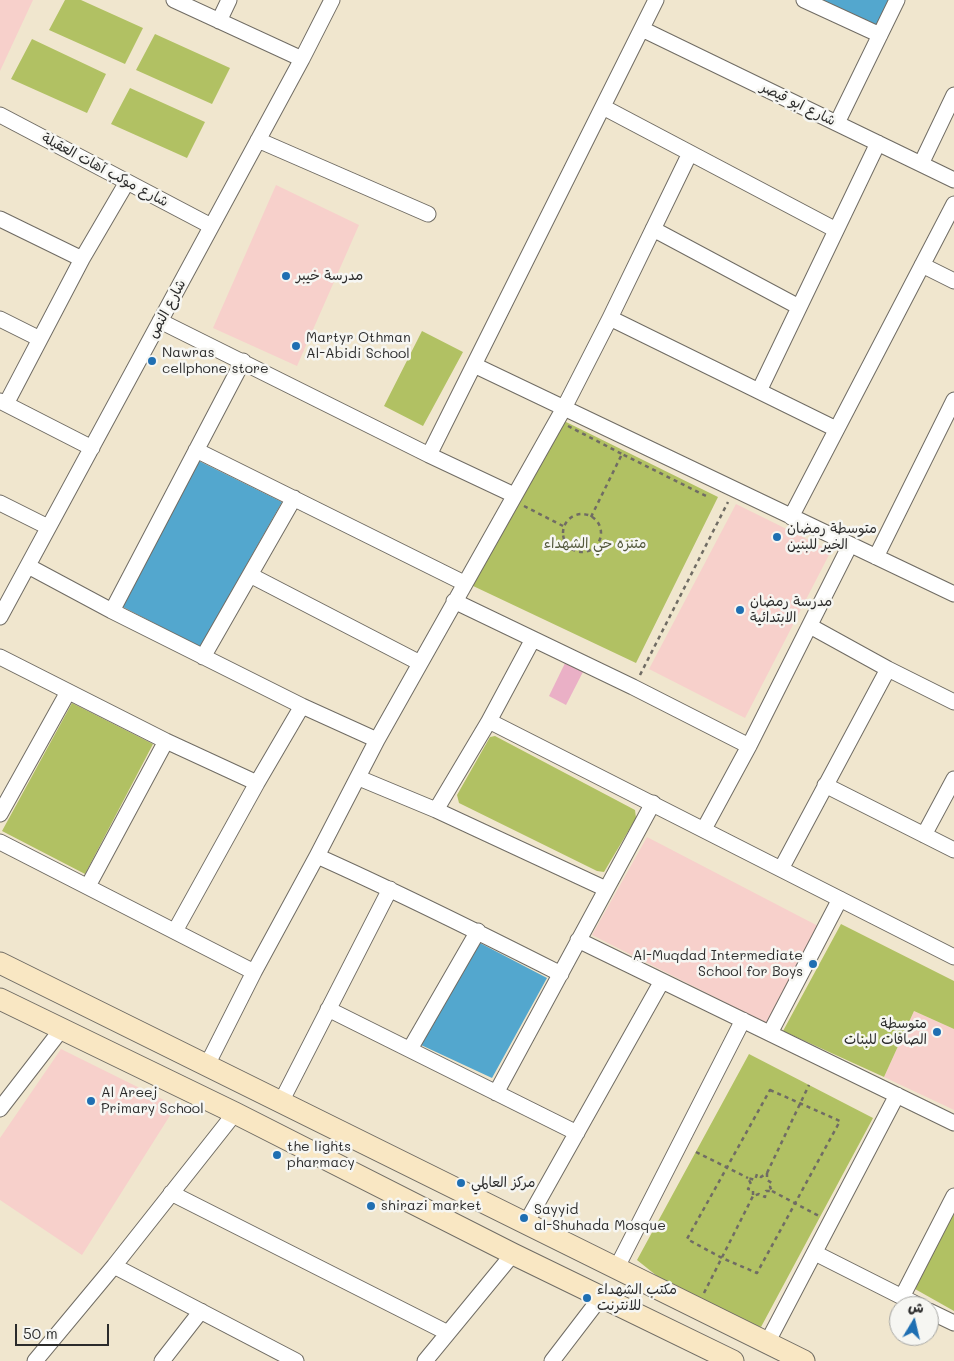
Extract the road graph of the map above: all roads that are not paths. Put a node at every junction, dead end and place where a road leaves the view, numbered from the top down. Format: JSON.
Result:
{"nodes":[{"id":1,"x":174,"y":0,"type":"edge"},
{"id":2,"x":229,"y":0,"type":"edge"},
{"id":3,"x":332,"y":0,"type":"edge"},
{"id":4,"x":656,"y":0,"type":"edge"},
{"id":5,"x":804,"y":0,"type":"edge"},
{"id":6,"x":897,"y":0,"type":"edge"},
{"id":7,"x":219,"y":21,"type":"junction"},
{"id":8,"x":642,"y":29,"type":"junction"},
{"id":9,"x":880,"y":35,"type":"junction"},
{"id":10,"x":302,"y":60,"type":"junction"},
{"id":11,"x":954,"y":94,"type":"edge"},
{"id":12,"x":602,"y":107,"type":"junction"},
{"id":13,"x":0,"y":114,"type":"edge"},
{"id":14,"x":837,"y":123,"type":"junction"},
{"id":15,"x":258,"y":140,"type":"junction"},
{"id":16,"x":878,"y":143,"type":"junction"},
{"id":17,"x":690,"y":153,"type":"junction"},
{"id":18,"x":921,"y":164,"type":"junction"},
{"id":19,"x":954,"y":180,"type":"edge"},
{"id":20,"x":127,"y":182,"type":"junction"},
{"id":21,"x":954,"y":204,"type":"edge"},
{"id":22,"x":428,"y":214,"type":"dead end"},
{"id":23,"x":0,"y":219,"type":"edge"},
{"id":24,"x":210,"y":226,"type":"junction"},
{"id":25,"x":653,"y":228,"type":"junction"},
{"id":26,"x":836,"y":230,"type":"junction"},
{"id":27,"x":82,"y":259,"type":"junction"},
{"id":28,"x":922,"y":266,"type":"junction"},
{"id":29,"x":954,"y":281,"type":"edge"},
{"id":30,"x":799,"y":307,"type":"junction"},
{"id":31,"x":610,"y":318,"type":"junction"},
{"id":32,"x":0,"y":319,"type":"edge"},
{"id":33,"x":160,"y":321,"type":"junction"},
{"id":34,"x":40,"y":339,"type":"junction"},
{"id":35,"x":243,"y":361,"type":"junction"},
{"id":36,"x":474,"y":365,"type":"junction"},
{"id":37,"x":759,"y":391,"type":"junction"},
{"id":38,"x":954,"y":400,"type":"edge"},
{"id":39,"x":3,"y":402,"type":"edge"},
{"id":40,"x":564,"y":408,"type":"junction"},
{"id":41,"x":836,"y":429,"type":"junction"},
{"id":42,"x":92,"y":448,"type":"junction"},
{"id":43,"x":196,"y":450,"type":"junction"},
{"id":44,"x":429,"y":455,"type":"junction"},
{"id":45,"x":513,"y":497,"type":"junction"},
{"id":46,"x":294,"y":498,"type":"junction"},
{"id":47,"x":0,"y":503,"type":"edge"},
{"id":48,"x":791,"y":516,"type":"junction"},
{"id":49,"x":48,"y":528,"type":"junction"},
{"id":50,"x":850,"y":545,"type":"junction"},
{"id":51,"x":876,"y":557,"type":"junction"},
{"id":52,"x":28,"y":566,"type":"junction"},
{"id":53,"x":250,"y":574,"type":"junction"},
{"id":54,"x":464,"y":583,"type":"junction"},
{"id":55,"x":954,"y":594,"type":"edge"},
{"id":56,"x":454,"y":601,"type":"junction"},
{"id":57,"x":112,"y":611,"type":"junction"},
{"id":58,"x":0,"y":617,"type":"edge"},
{"id":59,"x":810,"y":626,"type":"junction"},
{"id":60,"x":533,"y":639,"type":"junction"},
{"id":61,"x":0,"y":657,"type":"edge"},
{"id":62,"x":203,"y":657,"type":"junction"},
{"id":63,"x":420,"y":663,"type":"junction"},
{"id":64,"x":888,"y":669,"type":"junction"},
{"id":65,"x":68,"y":692,"type":"junction"},
{"id":66,"x":954,"y":702,"type":"edge"},
{"id":67,"x":302,"y":706,"type":"junction"},
{"id":68,"x":488,"y":721,"type":"junction"},
{"id":69,"x":377,"y":740,"type":"junction"},
{"id":70,"x":166,"y":741,"type":"junction"},
{"id":71,"x":749,"y":746,"type":"junction"},
{"id":72,"x":358,"y":778,"type":"junction"},
{"id":73,"x":954,"y":779,"type":"edge"},
{"id":74,"x":257,"y":783,"type":"junction"},
{"id":75,"x":825,"y":785,"type":"junction"},
{"id":76,"x":653,"y":803,"type":"junction"},
{"id":77,"x":436,"y":810,"type":"junction"},
{"id":78,"x":0,"y":814,"type":"edge"},
{"id":79,"x":704,"y":829,"type":"junction"},
{"id":80,"x":924,"y":835,"type":"junction"},
{"id":81,"x":0,"y":842,"type":"edge"},
{"id":82,"x":954,"y":850,"type":"edge"},
{"id":83,"x":317,"y":856,"type":"junction"},
{"id":84,"x":781,"y":869,"type":"junction"},
{"id":85,"x":88,"y":886,"type":"junction"},
{"id":86,"x":390,"y":889,"type":"junction"},
{"id":87,"x":606,"y":889,"type":"junction"},
{"id":88,"x":840,"y":899,"type":"junction"},
{"id":89,"x":176,"y":931,"type":"junction"},
{"id":90,"x":478,"y":931,"type":"junction"},
{"id":91,"x":578,"y":940,"type":"junction"},
{"id":92,"x":954,"y":957,"type":"edge"},
{"id":93,"x":0,"y":964,"type":"edge"},
{"id":94,"x":254,"y":972,"type":"junction"},
{"id":95,"x":561,"y":974,"type":"junction"},
{"id":96,"x":662,"y":981,"type":"junction"},
{"id":97,"x":0,"y":999,"type":"edge"},
{"id":98,"x":328,"y":1008,"type":"junction"},
{"id":99,"x":743,"y":1020,"type":"junction"},
{"id":100,"x":61,"y":1030,"type":"junction"},
{"id":101,"x":770,"y":1033,"type":"junction"},
{"id":102,"x":410,"y":1049,"type":"junction"},
{"id":103,"x":207,"y":1065,"type":"junction"},
{"id":104,"x":496,"y":1093,"type":"junction"},
{"id":105,"x":897,"y":1095,"type":"junction"},
{"id":106,"x":281,"y":1102,"type":"junction"},
{"id":107,"x":0,"y":1109,"type":"edge"},
{"id":108,"x":235,"y":1113,"type":"junction"},
{"id":109,"x":954,"y":1123,"type":"edge"},
{"id":110,"x":577,"y":1133,"type":"junction"},
{"id":111,"x":171,"y":1193,"type":"junction"},
{"id":112,"x":954,"y":1196,"type":"edge"},
{"id":113,"x":526,"y":1223,"type":"junction"},
{"id":114,"x":814,"y":1253,"type":"junction"},
{"id":115,"x":513,"y":1254,"type":"junction"},
{"id":116,"x":114,"y":1266,"type":"junction"},
{"id":117,"x":616,"y":1269,"type":"junction"},
{"id":118,"x":900,"y":1296,"type":"edge"},
{"id":119,"x":903,"y":1296,"type":"edge"},
{"id":120,"x":601,"y":1297,"type":"junction"},
{"id":121,"x":201,"y":1311,"type":"junction"},
{"id":122,"x":939,"y":1316,"type":"edge"},
{"id":123,"x":954,"y":1323,"type":"edge"},
{"id":124,"x":448,"y":1333,"type":"junction"},
{"id":125,"x":767,"y":1343,"type":"junction"},
{"id":126,"x":286,"y":1359,"type":"edge"},
{"id":127,"x":35,"y":1361,"type":"edge"},
{"id":128,"x":162,"y":1361,"type":"edge"},
{"id":129,"x":425,"y":1361,"type":"edge"},
{"id":130,"x":552,"y":1361,"type":"edge"},
{"id":131,"x":732,"y":1361,"type":"edge"},
{"id":132,"x":804,"y":1361,"type":"edge"}],
"edges":[{"from":1,"to":7,"type":"street"},
{"from":2,"to":7,"type":"street"},
{"from":3,"to":10,"type":"street","name":"شارع النص"},
{"from":4,"to":8,"type":"street"},
{"from":5,"to":9,"type":"street"},
{"from":6,"to":9,"type":"street"},
{"from":7,"to":10,"type":"street"},
{"from":8,"to":12,"type":"street"},
{"from":8,"to":14,"type":"street","name":"شارع ابو قيصر"},
{"from":9,"to":14,"type":"street"},
{"from":10,"to":15,"type":"street","name":"شارع النص"},
{"from":11,"to":18,"type":"street"},
{"from":12,"to":17,"type":"street"},
{"from":12,"to":36,"type":"street"},
{"from":13,"to":20,"type":"street","name":"شارع موكب آهات العقيلة"},
{"from":14,"to":16,"type":"street","name":"شارع ابو قيصر"},
{"from":15,"to":22,"type":"street"},
{"from":15,"to":24,"type":"street","name":"شارع النص"},
{"from":16,"to":18,"type":"street","name":"شارع ابو قيصر"},
{"from":16,"to":26,"type":"street"},
{"from":17,"to":25,"type":"street"},
{"from":17,"to":26,"type":"street"},
{"from":18,"to":19,"type":"street","name":"شارع ابو قيصر"},
{"from":20,"to":24,"type":"street","name":"شارع موكب آهات العقيلة"},
{"from":20,"to":27,"type":"street"},
{"from":21,"to":28,"type":"street"},
{"from":23,"to":27,"type":"street"},
{"from":24,"to":33,"type":"street","name":"شارع النص"},
{"from":25,"to":30,"type":"street"},
{"from":25,"to":31,"type":"street"},
{"from":26,"to":30,"type":"street"},
{"from":27,"to":34,"type":"street"},
{"from":28,"to":29,"type":"street"},
{"from":28,"to":41,"type":"street"},
{"from":30,"to":37,"type":"street"},
{"from":31,"to":37,"type":"street"},
{"from":31,"to":40,"type":"street"},
{"from":32,"to":34,"type":"street"},
{"from":33,"to":35,"type":"street"},
{"from":33,"to":42,"type":"street","name":"شارع النص"},
{"from":34,"to":39,"type":"street"},
{"from":35,"to":43,"type":"street"},
{"from":35,"to":44,"type":"street"},
{"from":36,"to":40,"type":"street"},
{"from":36,"to":44,"type":"street"},
{"from":37,"to":41,"type":"street"},
{"from":38,"to":51,"type":"street"},
{"from":39,"to":42,"type":"street"},
{"from":40,"to":45,"type":"street"},
{"from":40,"to":48,"type":"street"},
{"from":41,"to":48,"type":"street"},
{"from":42,"to":49,"type":"street","name":"شارع النص"},
{"from":43,"to":46,"type":"street"},
{"from":43,"to":57,"type":"street"},
{"from":44,"to":45,"type":"street"},
{"from":45,"to":54,"type":"street"},
{"from":46,"to":53,"type":"street"},
{"from":46,"to":54,"type":"street"},
{"from":47,"to":49,"type":"street"},
{"from":48,"to":50,"type":"street"},
{"from":49,"to":52,"type":"street","name":"شارع النص"},
{"from":50,"to":51,"type":"street"},
{"from":50,"to":59,"type":"street"},
{"from":51,"to":55,"type":"street"},
{"from":52,"to":57,"type":"street"},
{"from":52,"to":58,"type":"street","name":"شارع النص"},
{"from":53,"to":62,"type":"street"},
{"from":53,"to":63,"type":"street"},
{"from":54,"to":56,"type":"street"},
{"from":56,"to":60,"type":"street"},
{"from":56,"to":63,"type":"street"},
{"from":57,"to":62,"type":"street"},
{"from":59,"to":64,"type":"street"},
{"from":59,"to":71,"type":"street"},
{"from":60,"to":68,"type":"street"},
{"from":60,"to":71,"type":"street"},
{"from":61,"to":65,"type":"street"},
{"from":62,"to":67,"type":"street"},
{"from":63,"to":69,"type":"street"},
{"from":64,"to":66,"type":"street"},
{"from":64,"to":75,"type":"street"},
{"from":65,"to":70,"type":"street"},
{"from":65,"to":78,"type":"street"},
{"from":67,"to":69,"type":"street"},
{"from":67,"to":74,"type":"street"},
{"from":68,"to":76,"type":"street"},
{"from":68,"to":77,"type":"street"},
{"from":69,"to":72,"type":"street"},
{"from":70,"to":74,"type":"street"},
{"from":70,"to":85,"type":"street"},
{"from":71,"to":79,"type":"street"},
{"from":72,"to":77,"type":"street"},
{"from":72,"to":83,"type":"street"},
{"from":73,"to":80,"type":"street"},
{"from":74,"to":89,"type":"street"},
{"from":75,"to":80,"type":"street"},
{"from":75,"to":84,"type":"street"},
{"from":76,"to":79,"type":"street"},
{"from":76,"to":87,"type":"street"},
{"from":77,"to":87,"type":"street"},
{"from":79,"to":84,"type":"street"},
{"from":80,"to":82,"type":"street"},
{"from":81,"to":85,"type":"street"},
{"from":83,"to":86,"type":"street"},
{"from":83,"to":94,"type":"street"},
{"from":84,"to":88,"type":"street"},
{"from":85,"to":89,"type":"street"},
{"from":86,"to":90,"type":"street"},
{"from":86,"to":98,"type":"street"},
{"from":87,"to":91,"type":"street"},
{"from":88,"to":92,"type":"street"},
{"from":88,"to":101,"type":"street"},
{"from":89,"to":94,"type":"street"},
{"from":90,"to":95,"type":"street"},
{"from":90,"to":102,"type":"street"},
{"from":91,"to":95,"type":"street"},
{"from":91,"to":96,"type":"street"},
{"from":93,"to":103,"type":"main road"},
{"from":94,"to":103,"type":"street"},
{"from":95,"to":104,"type":"street"},
{"from":96,"to":99,"type":"street"},
{"from":96,"to":110,"type":"street"},
{"from":97,"to":100,"type":"main road"},
{"from":98,"to":102,"type":"street"},
{"from":98,"to":106,"type":"street"},
{"from":99,"to":101,"type":"street"},
{"from":99,"to":117,"type":"street"},
{"from":100,"to":107,"type":"street"},
{"from":100,"to":108,"type":"main road"},
{"from":101,"to":105,"type":"street"},
{"from":102,"to":104,"type":"street"},
{"from":103,"to":106,"type":"main road"},
{"from":104,"to":110,"type":"street"},
{"from":105,"to":109,"type":"street"},
{"from":105,"to":114,"type":"street"},
{"from":106,"to":113,"type":"main road"},
{"from":108,"to":111,"type":"street"},
{"from":108,"to":115,"type":"main road"},
{"from":110,"to":113,"type":"street"},
{"from":111,"to":116,"type":"street"},
{"from":111,"to":124,"type":"street"},
{"from":112,"to":119,"type":"street"},
{"from":113,"to":117,"type":"main road"},
{"from":114,"to":118,"type":"street"},
{"from":114,"to":125,"type":"street"},
{"from":115,"to":120,"type":"main road"},
{"from":115,"to":124,"type":"street"},
{"from":116,"to":121,"type":"street"},
{"from":116,"to":127,"type":"street"},
{"from":117,"to":120,"type":"main road"},
{"from":117,"to":125,"type":"main road"},
{"from":120,"to":130,"type":"street"},
{"from":120,"to":131,"type":"main road"},
{"from":121,"to":126,"type":"street"},
{"from":121,"to":128,"type":"street"},
{"from":122,"to":123,"type":"street"},
{"from":124,"to":129,"type":"street"},
{"from":125,"to":132,"type":"main road"}]}
